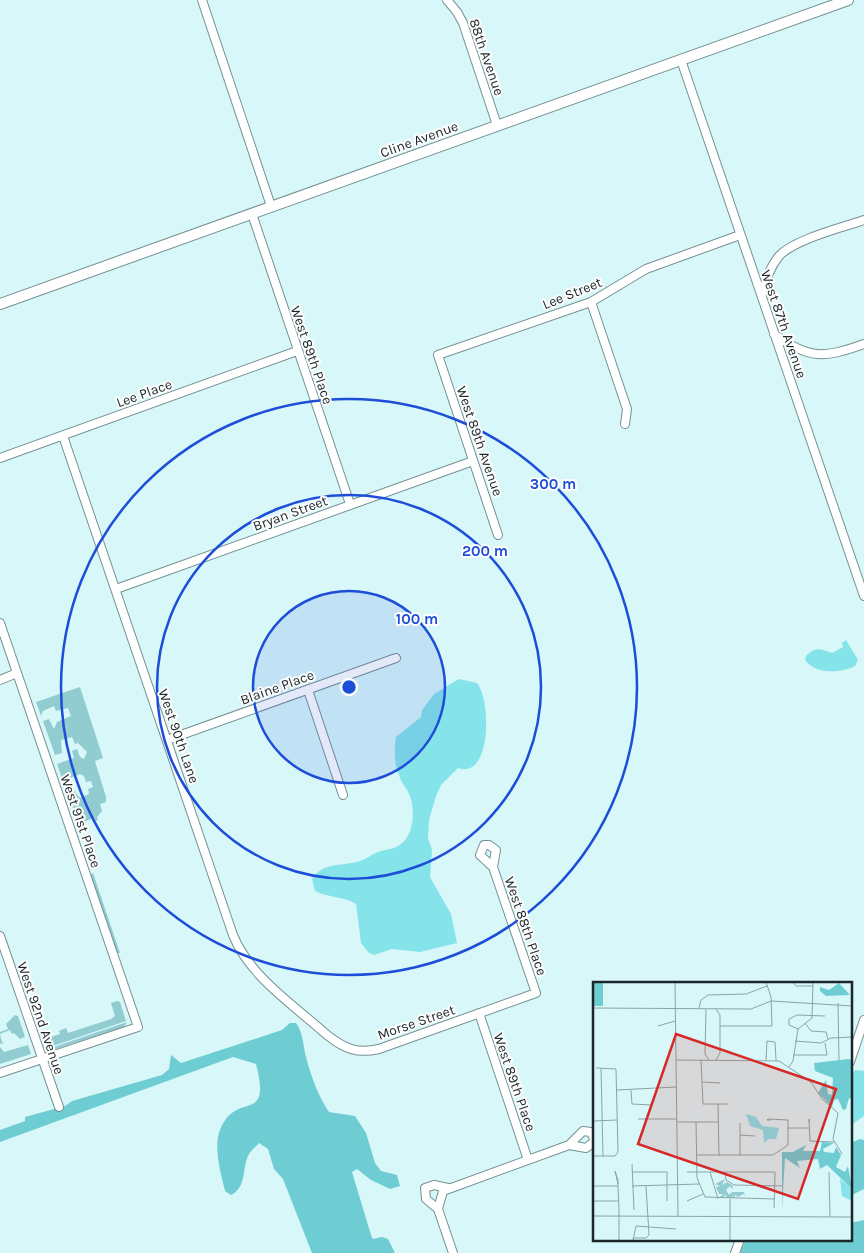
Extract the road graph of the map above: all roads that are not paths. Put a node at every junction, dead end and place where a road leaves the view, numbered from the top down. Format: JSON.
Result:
{"nodes":[{"id":1,"x":202,"y":0,"type":"edge"},
{"id":2,"x":446,"y":0,"type":"edge"},
{"id":3,"x":848,"y":0,"type":"edge"},
{"id":4,"x":681,"y":60,"type":"junction"},
{"id":5,"x":497,"y":125,"type":"junction"},
{"id":6,"x":271,"y":206,"type":"junction"},
{"id":7,"x":252,"y":214,"type":"junction"},
{"id":8,"x":864,"y":220,"type":"edge"},
{"id":9,"x":740,"y":235,"type":"junction"},
{"id":10,"x":761,"y":296,"type":"junction"},
{"id":11,"x":591,"y":302,"type":"junction"},
{"id":12,"x":0,"y":304,"type":"edge"},
{"id":13,"x":774,"y":334,"type":"junction"},
{"id":14,"x":864,"y":344,"type":"edge"},
{"id":15,"x":297,"y":351,"type":"junction"},
{"id":16,"x":438,"y":355,"type":"joint"},
{"id":17,"x":626,"y":424,"type":"dead end"},
{"id":18,"x":63,"y":436,"type":"junction"},
{"id":19,"x":0,"y":458,"type":"edge"},
{"id":20,"x":473,"y":461,"type":"junction"},
{"id":21,"x":350,"y":504,"type":"junction"},
{"id":22,"x":498,"y":535,"type":"dead end"},
{"id":23,"x":116,"y":589,"type":"junction"},
{"id":24,"x":864,"y":596,"type":"edge"},
{"id":25,"x":0,"y":623,"type":"edge"},
{"id":26,"x":396,"y":658,"type":"dead end"},
{"id":27,"x":17,"y":673,"type":"junction"},
{"id":28,"x":0,"y":680,"type":"edge"},
{"id":29,"x":308,"y":690,"type":"junction"},
{"id":30,"x":167,"y":740,"type":"junction"},
{"id":31,"x":343,"y":795,"type":"dead end"},
{"id":32,"x":493,"y":867,"type":"dead end"},
{"id":33,"x":0,"y":936,"type":"edge"},
{"id":34,"x":536,"y":993,"type":"joint"},
{"id":35,"x":479,"y":1013,"type":"junction"},
{"id":36,"x":310,"y":1020,"type":"joint"},
{"id":37,"x":864,"y":1020,"type":"edge"},
{"id":38,"x":852,"y":1056,"type":"edge"},
{"id":39,"x":42,"y":1059,"type":"junction"},
{"id":40,"x":0,"y":1073,"type":"edge"},
{"id":41,"x":58,"y":1107,"type":"dead end"},
{"id":42,"x":593,"y":1136,"type":"edge"},
{"id":43,"x":593,"y":1142,"type":"edge"},
{"id":44,"x":569,"y":1145,"type":"junction"},
{"id":45,"x":528,"y":1160,"type":"junction"},
{"id":46,"x":448,"y":1188,"type":"junction"},
{"id":47,"x":438,"y":1208,"type":"junction"},
{"id":48,"x":740,"y":1240,"type":"edge"},
{"id":49,"x":453,"y":1253,"type":"edge"},
{"id":50,"x":735,"y":1253,"type":"edge"}],
"edges":[{"from":1,"to":6,"type":"street"},
{"from":2,"to":5,"type":"street","name":"88th Avenue"},
{"from":3,"to":4,"type":"street","name":"Cline Avenue"},
{"from":4,"to":5,"type":"street","name":"Cline Avenue"},
{"from":4,"to":9,"type":"street","name":"West 87th Avenue"},
{"from":5,"to":6,"type":"street","name":"Cline Avenue"},
{"from":6,"to":7,"type":"street","name":"Cline Avenue"},
{"from":7,"to":12,"type":"street","name":"Cline Avenue"},
{"from":7,"to":15,"type":"street","name":"West 89th Place"},
{"from":8,"to":10,"type":"street"},
{"from":9,"to":10,"type":"street","name":"West 87th Avenue"},
{"from":9,"to":11,"type":"street","name":"Lee Street"},
{"from":10,"to":13,"type":"street","name":"West 87th Avenue"},
{"from":11,"to":16,"type":"street","name":"Lee Street"},
{"from":11,"to":17,"type":"street"},
{"from":13,"to":14,"type":"street"},
{"from":13,"to":24,"type":"street","name":"West 87th Avenue"},
{"from":15,"to":18,"type":"street","name":"Lee Place"},
{"from":15,"to":21,"type":"street","name":"West 89th Place"},
{"from":16,"to":20,"type":"street","name":"West 89th Avenue"},
{"from":18,"to":19,"type":"street","name":"Lee Place"},
{"from":18,"to":23,"type":"street","name":"West 90th Lane"},
{"from":20,"to":21,"type":"street","name":"Bryan Street"},
{"from":20,"to":22,"type":"street","name":"West 89th Avenue"},
{"from":21,"to":23,"type":"street","name":"Bryan Street"},
{"from":23,"to":30,"type":"street","name":"West 90th Lane"},
{"from":25,"to":27,"type":"street","name":"West 91st Place"},
{"from":26,"to":29,"type":"street","name":"Blaine Place"},
{"from":27,"to":28,"type":"street"},
{"from":27,"to":39,"type":"street","name":"West 91st Place"},
{"from":29,"to":30,"type":"street","name":"Blaine Place"},
{"from":29,"to":31,"type":"street"},
{"from":30,"to":36,"type":"street","name":"West 90th Lane"},
{"from":32,"to":34,"type":"street","name":"West 88th Place"},
{"from":33,"to":39,"type":"street","name":"West 92nd Avenue"},
{"from":34,"to":35,"type":"street","name":"Morse Street"},
{"from":35,"to":36,"type":"street","name":"Morse Street"},
{"from":35,"to":45,"type":"street","name":"West 89th Place"},
{"from":37,"to":38,"type":"street"},
{"from":39,"to":40,"type":"street"},
{"from":39,"to":41,"type":"street","name":"West 92nd Avenue"},
{"from":42,"to":44,"type":"street"},
{"from":43,"to":44,"type":"street"},
{"from":44,"to":45,"type":"street"},
{"from":45,"to":46,"type":"street"},
{"from":46,"to":47,"type":"street"},
{"from":46,"to":47,"type":"street"},
{"from":47,"to":49,"type":"street"},
{"from":48,"to":50,"type":"street"}]}
